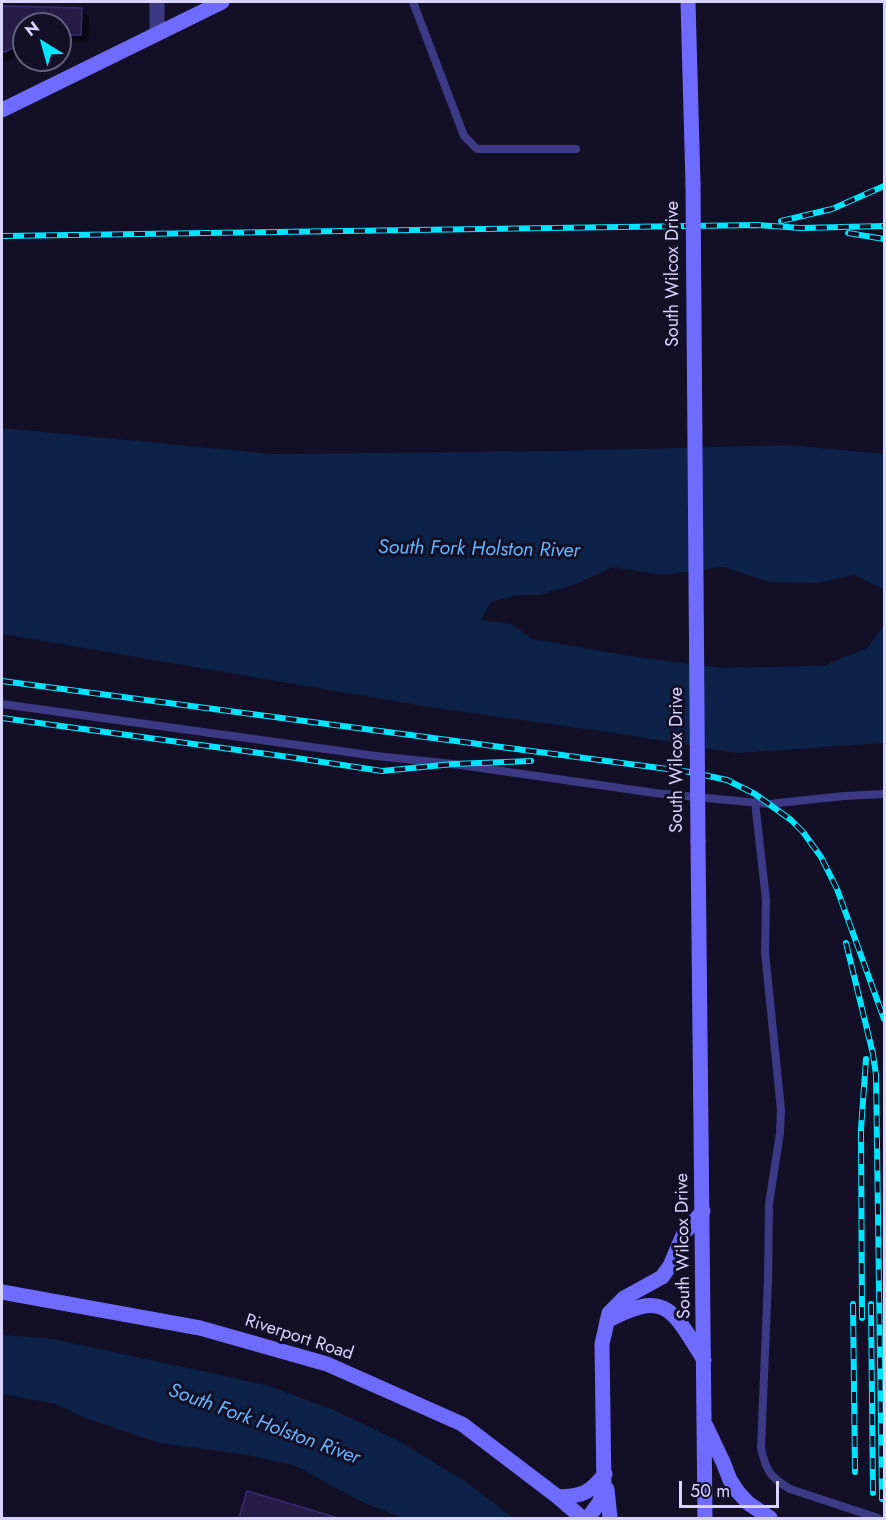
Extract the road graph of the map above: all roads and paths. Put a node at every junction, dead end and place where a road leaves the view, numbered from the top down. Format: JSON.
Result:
{"nodes":[{"id":1,"x":157,"y":2,"type":"edge"},
{"id":2,"x":222,"y":2,"type":"edge"},
{"id":3,"x":413,"y":2,"type":"edge"},
{"id":4,"x":688,"y":2,"type":"edge"},
{"id":5,"x":157,"y":34,"type":"junction"},
{"id":6,"x":2,"y":110,"type":"edge"},
{"id":7,"x":576,"y":149,"type":"dead end"},
{"id":8,"x":2,"y":704,"type":"edge"},
{"id":9,"x":885,"y":794,"type":"edge"},
{"id":10,"x":755,"y":802,"type":"junction"},
{"id":11,"x":703,"y":1211,"type":"junction"},
{"id":12,"x":2,"y":1292,"type":"edge"},
{"id":13,"x":607,"y":1321,"type":"junction"},
{"id":14,"x":704,"y":1360,"type":"junction"},
{"id":15,"x":704,"y":1423,"type":"junction"},
{"id":16,"x":605,"y":1474,"type":"junction"},
{"id":17,"x":558,"y":1497,"type":"junction"},
{"id":18,"x":582,"y":1518,"type":"edge"},
{"id":19,"x":588,"y":1518,"type":"edge"},
{"id":20,"x":610,"y":1518,"type":"edge"},
{"id":21,"x":705,"y":1518,"type":"edge"},
{"id":22,"x":770,"y":1518,"type":"edge"},
{"id":23,"x":878,"y":1518,"type":"edge"}],
"edges":[{"from":1,"to":5,"type":"street"},
{"from":2,"to":5,"type":"main road"},
{"from":3,"to":7,"type":"lane"},
{"from":4,"to":11,"type":"main road","name":"South Wilcox Drive","bridge":true},
{"from":5,"to":6,"type":"main road"},
{"from":8,"to":10,"type":"lane"},
{"from":9,"to":10,"type":"lane"},
{"from":10,"to":23,"type":"lane"},
{"from":11,"to":13,"type":"main road"},
{"from":11,"to":14,"type":"main road","name":"South Wilcox Drive"},
{"from":12,"to":17,"type":"main road","name":"Riverport Road"},
{"from":13,"to":14,"type":"main road"},
{"from":13,"to":16,"type":"main road"},
{"from":14,"to":15,"type":"main road","name":"South Wilcox Drive"},
{"from":15,"to":21,"type":"main road","name":"South Wilcox Drive"},
{"from":15,"to":22,"type":"main road"},
{"from":16,"to":17,"type":"main road"},
{"from":16,"to":19,"type":"main road"},
{"from":16,"to":20,"type":"main road"},
{"from":17,"to":18,"type":"main road","name":"Riverport Road"}]}
